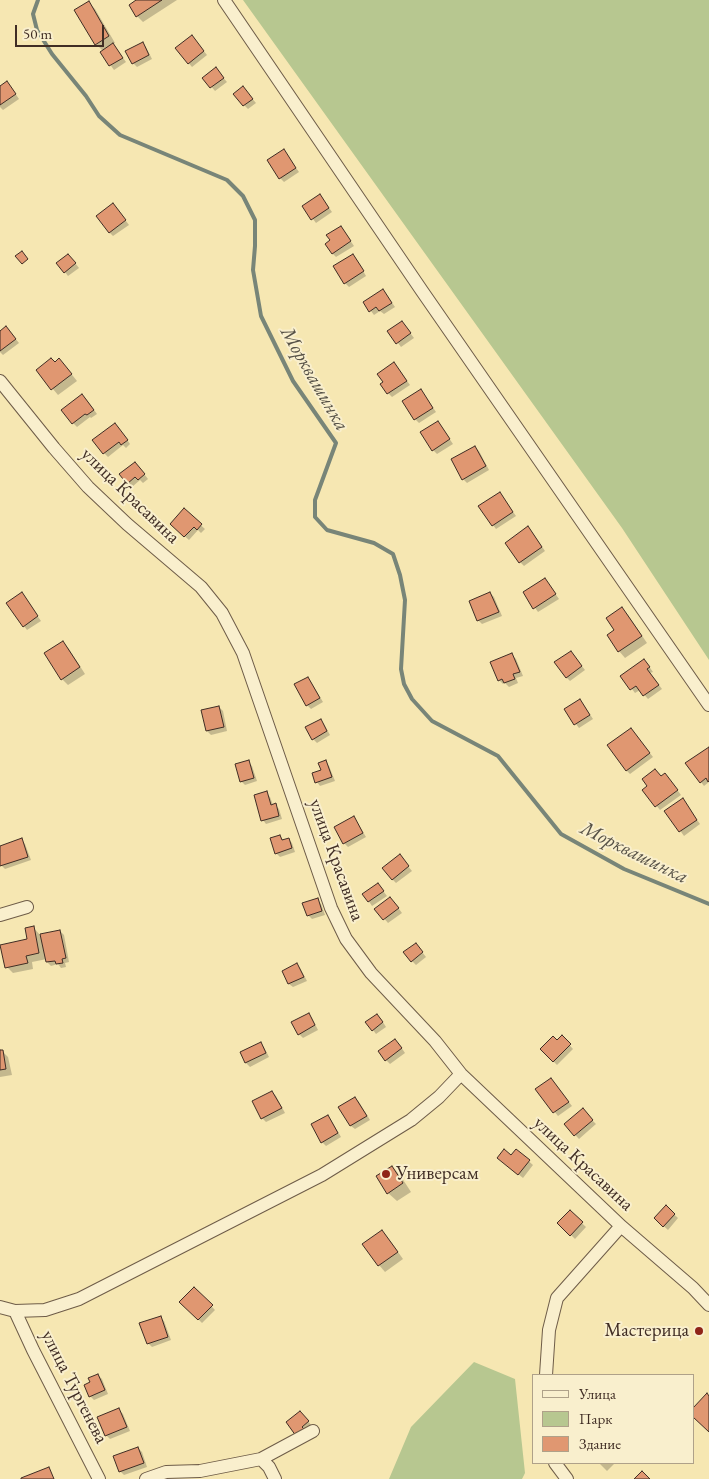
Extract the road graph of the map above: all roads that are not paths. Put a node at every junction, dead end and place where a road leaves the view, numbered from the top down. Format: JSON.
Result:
{"nodes":[{"id":1,"x":224,"y":0,"type":"edge"},
{"id":2,"x":0,"y":381,"type":"edge"},
{"id":3,"x":709,"y":705,"type":"edge"},
{"id":4,"x":27,"y":907,"type":"dead end"},
{"id":5,"x":0,"y":915,"type":"edge"},
{"id":6,"x":461,"y":1074,"type":"junction"},
{"id":7,"x":621,"y":1226,"type":"junction"},
{"id":8,"x":709,"y":1305,"type":"edge"},
{"id":9,"x":0,"y":1306,"type":"edge"},
{"id":10,"x":15,"y":1311,"type":"junction"},
{"id":11,"x":546,"y":1374,"type":"edge"},
{"id":12,"x":313,"y":1431,"type":"dead end"},
{"id":13,"x":261,"y":1459,"type":"junction"},
{"id":14,"x":555,"y":1464,"type":"edge"},
{"id":15,"x":99,"y":1479,"type":"edge"},
{"id":16,"x":146,"y":1479,"type":"edge"},
{"id":17,"x":275,"y":1479,"type":"edge"},
{"id":18,"x":567,"y":1479,"type":"edge"}],
"edges":[{"from":1,"to":3,"type":"street"},
{"from":2,"to":6,"type":"street","name":"улица Красавина"},
{"from":4,"to":5,"type":"street"},
{"from":6,"to":7,"type":"street","name":"улица Красавина"},
{"from":6,"to":10,"type":"street"},
{"from":7,"to":8,"type":"street","name":"улица Красавина"},
{"from":7,"to":11,"type":"street"},
{"from":9,"to":10,"type":"street"},
{"from":10,"to":15,"type":"street","name":"улица Тургенева"},
{"from":12,"to":13,"type":"street"},
{"from":13,"to":16,"type":"street"},
{"from":13,"to":17,"type":"street"},
{"from":14,"to":18,"type":"street"}]}
